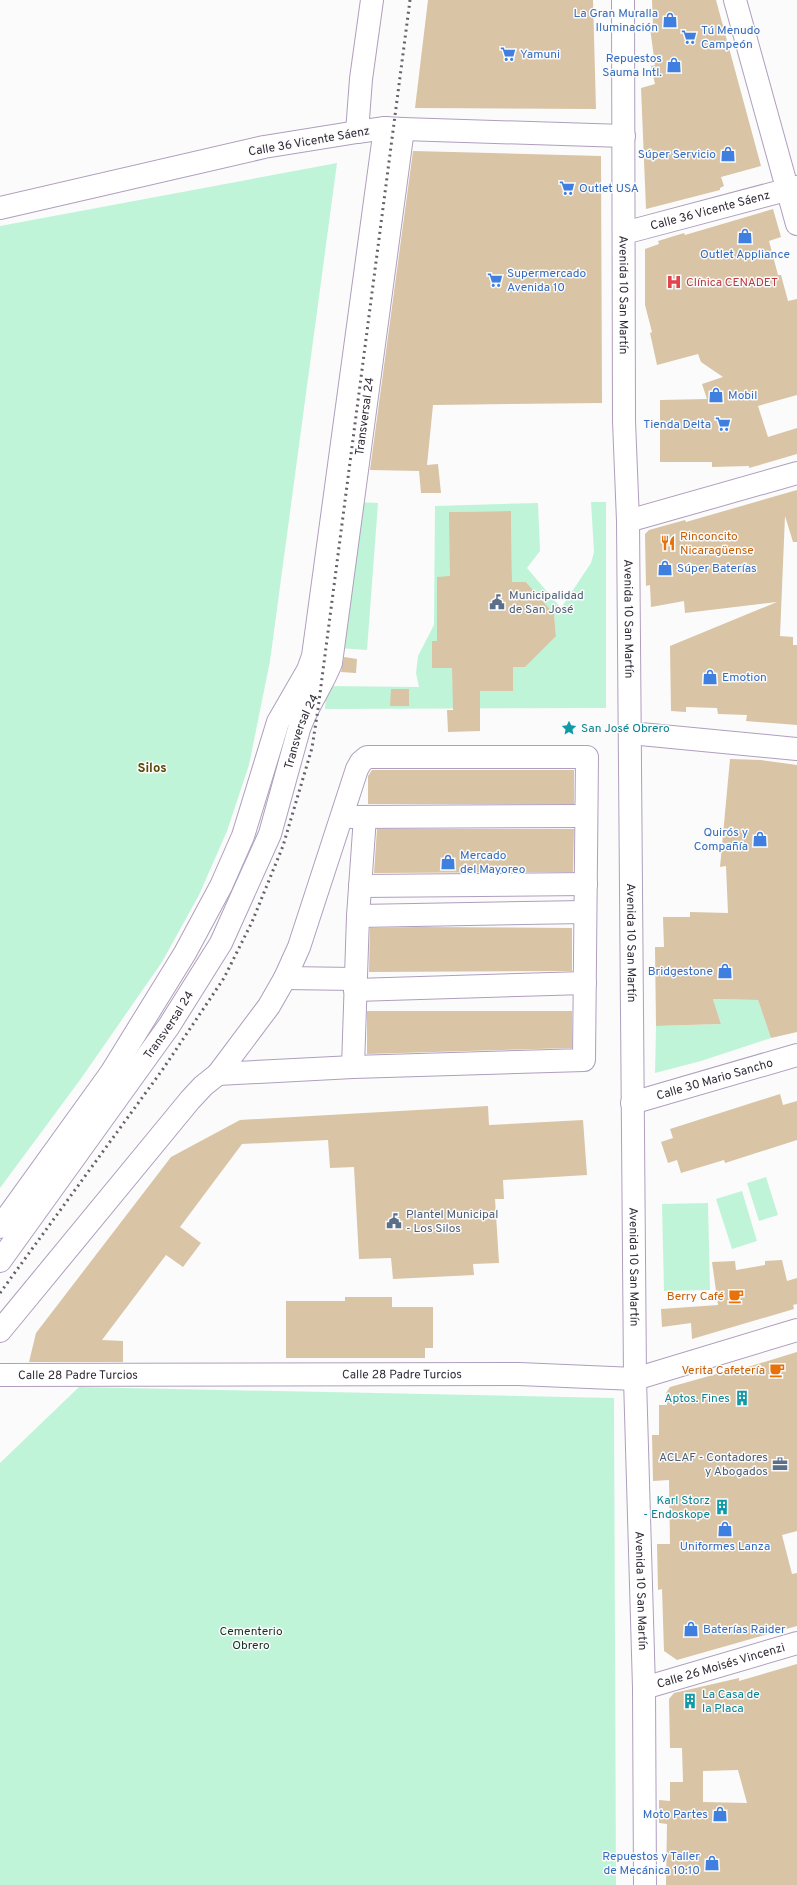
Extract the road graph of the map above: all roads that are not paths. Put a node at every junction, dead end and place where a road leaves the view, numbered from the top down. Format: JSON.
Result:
{"nodes":[{"id":1,"x":372,"y":0,"type":"edge"},
{"id":2,"x":623,"y":0,"type":"edge"},
{"id":3,"x":735,"y":0,"type":"edge"},
{"id":4,"x":394,"y":129,"type":"junction"},
{"id":5,"x":357,"y":132,"type":"junction"},
{"id":6,"x":624,"y":136,"type":"junction"},
{"id":7,"x":792,"y":188,"type":"edge"},
{"id":8,"x":0,"y":208,"type":"edge"},
{"id":9,"x":797,"y":224,"type":"edge"},
{"id":10,"x":624,"y":234,"type":"junction"},
{"id":11,"x":797,"y":473,"type":"edge"},
{"id":12,"x":628,"y":521,"type":"junction"},
{"id":13,"x":630,"y":733,"type":"junction"},
{"id":14,"x":797,"y":749,"type":"edge"},
{"id":15,"x":586,"y":816,"type":"junction"},
{"id":16,"x":365,"y":817,"type":"junction"},
{"id":17,"x":341,"y":818,"type":"junction"},
{"id":18,"x":328,"y":858,"type":"junction"},
{"id":19,"x":360,"y":878,"type":"junction"},
{"id":20,"x":586,"y":884,"type":"junction"},
{"id":21,"x":585,"y":912,"type":"junction"},
{"id":22,"x":358,"y":916,"type":"junction"},
{"id":23,"x":285,"y":978,"type":"junction"},
{"id":24,"x":585,"y":983,"type":"junction"},
{"id":25,"x":355,"y":984,"type":"junction"},
{"id":26,"x":797,"y":1055,"type":"edge"},
{"id":27,"x":353,"y":1067,"type":"junction"},
{"id":28,"x":218,"y":1074,"type":"junction"},
{"id":29,"x":118,"y":1080,"type":"junction"},
{"id":30,"x":632,"y":1103,"type":"junction"},
{"id":31,"x":0,"y":1227,"type":"edge"},
{"id":32,"x":0,"y":1261,"type":"edge"},
{"id":33,"x":797,"y":1330,"type":"edge"},
{"id":34,"x":0,"y":1331,"type":"edge"},
{"id":35,"x":0,"y":1374,"type":"edge"},
{"id":36,"x":635,"y":1379,"type":"junction"},
{"id":37,"x":797,"y":1643,"type":"edge"},
{"id":38,"x":644,"y":1688,"type":"junction"},
{"id":39,"x":645,"y":1885,"type":"edge"}],
"edges":[{"from":1,"to":5,"type":"street"},
{"from":2,"to":6,"type":"street","name":"Avenida 10 San Martín"},
{"from":3,"to":7,"type":"street"},
{"from":4,"to":5,"type":"street","name":"Calle 36 Vicente Sáenz"},
{"from":4,"to":6,"type":"street","name":"Calle 36 Vicente Sáenz"},
{"from":4,"to":29,"type":"street","name":"Transversal 24"},
{"from":5,"to":8,"type":"street","name":"Calle 36 Vicente Sáenz"},
{"from":6,"to":10,"type":"street","name":"Avenida 10 San Martín"},
{"from":7,"to":9,"type":"street"},
{"from":7,"to":10,"type":"street","name":"Calle 36 Vicente Sáenz"},
{"from":10,"to":12,"type":"street","name":"Avenida 10 San Martín"},
{"from":11,"to":12,"type":"street"},
{"from":12,"to":13,"type":"street","name":"Avenida 10 San Martín"},
{"from":13,"to":14,"type":"street"},
{"from":13,"to":30,"type":"street","name":"Avenida 10 San Martín"},
{"from":15,"to":16,"type":"street"},
{"from":15,"to":17,"type":"street"},
{"from":15,"to":20,"type":"street"},
{"from":16,"to":17,"type":"street"},
{"from":16,"to":19,"type":"street"},
{"from":17,"to":18,"type":"street"},
{"from":18,"to":19,"type":"street"},
{"from":18,"to":23,"type":"street"},
{"from":19,"to":20,"type":"street"},
{"from":19,"to":22,"type":"street"},
{"from":20,"to":21,"type":"street"},
{"from":21,"to":22,"type":"street"},
{"from":21,"to":24,"type":"street"},
{"from":22,"to":25,"type":"street"},
{"from":23,"to":25,"type":"street"},
{"from":23,"to":28,"type":"street"},
{"from":24,"to":25,"type":"street"},
{"from":24,"to":27,"type":"street"},
{"from":25,"to":27,"type":"street"},
{"from":26,"to":30,"type":"street","name":"Calle 30 Mario Sancho"},
{"from":27,"to":28,"type":"street"},
{"from":28,"to":34,"type":"street"},
{"from":29,"to":31,"type":"street","name":"Transversal 24"},
{"from":29,"to":32,"type":"street","name":"Transversal 24"},
{"from":30,"to":36,"type":"street","name":"Avenida 10 San Martín"},
{"from":33,"to":36,"type":"street","name":"Calle 28 Padre Turcios"},
{"from":35,"to":36,"type":"street","name":"Calle 28 Padre Turcios"},
{"from":36,"to":38,"type":"street","name":"Avenida 10 San Martín"},
{"from":37,"to":38,"type":"street","name":"Calle 26 Moisés Vincenzi"},
{"from":38,"to":39,"type":"street","name":"Avenida 10 San Martín"}]}
